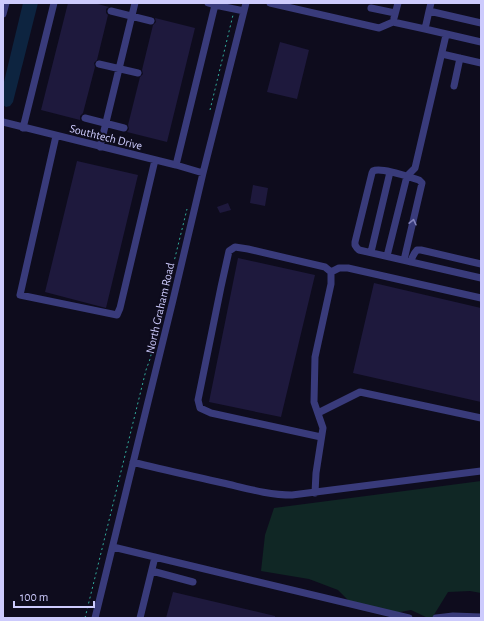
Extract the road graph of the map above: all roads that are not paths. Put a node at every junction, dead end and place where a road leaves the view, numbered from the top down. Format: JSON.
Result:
{"nodes":[{"id":1,"x":6,"y":3,"type":"edge"},
{"id":2,"x":54,"y":3,"type":"edge"},
{"id":3,"x":135,"y":3,"type":"edge"},
{"id":4,"x":246,"y":3,"type":"edge"},
{"id":5,"x":273,"y":3,"type":"edge"},
{"id":6,"x":398,"y":3,"type":"edge"},
{"id":7,"x":431,"y":3,"type":"edge"},
{"id":8,"x":212,"y":4,"type":"edge"},
{"id":9,"x":291,"y":5,"type":"edge"},
{"id":10,"x":371,"y":8,"type":"dead end"},
{"id":11,"x":111,"y":11,"type":"dead end"},
{"id":12,"x":244,"y":11,"type":"junction"},
{"id":13,"x":429,"y":11,"type":"junction"},
{"id":14,"x":3,"y":14,"type":"edge"},
{"id":15,"x":395,"y":14,"type":"junction"},
{"id":16,"x":132,"y":16,"type":"junction"},
{"id":17,"x":151,"y":21,"type":"dead end"},
{"id":18,"x":393,"y":22,"type":"junction"},
{"id":19,"x":481,"y":23,"type":"edge"},
{"id":20,"x":425,"y":29,"type":"junction"},
{"id":21,"x":446,"y":34,"type":"junction"},
{"id":22,"x":481,"y":42,"type":"edge"},
{"id":23,"x":442,"y":54,"type":"junction"},
{"id":24,"x":460,"y":58,"type":"junction"},
{"id":25,"x":481,"y":63,"type":"edge"},
{"id":26,"x":99,"y":64,"type":"dead end"},
{"id":27,"x":119,"y":69,"type":"junction"},
{"id":28,"x":138,"y":73,"type":"dead end"},
{"id":29,"x":454,"y":86,"type":"dead end"},
{"id":30,"x":85,"y":118,"type":"dead end"},
{"id":31,"x":3,"y":122,"type":"edge"},
{"id":32,"x":106,"y":123,"type":"junction"},
{"id":33,"x":23,"y":128,"type":"junction"},
{"id":34,"x":124,"y":128,"type":"dead end"},
{"id":35,"x":56,"y":136,"type":"junction"},
{"id":36,"x":100,"y":147,"type":"junction"},
{"id":37,"x":155,"y":160,"type":"junction"},
{"id":38,"x":176,"y":165,"type":"junction"},
{"id":39,"x":390,"y":172,"type":"junction"},
{"id":40,"x":203,"y":173,"type":"junction"},
{"id":41,"x":407,"y":176,"type":"junction"},
{"id":42,"x":371,"y":252,"type":"junction"},
{"id":43,"x":387,"y":256,"type":"junction"},
{"id":44,"x":408,"y":261,"type":"junction"},
{"id":45,"x":481,"y":264,"type":"edge"},
{"id":46,"x":331,"y":272,"type":"junction"},
{"id":47,"x":481,"y":278,"type":"edge"},
{"id":48,"x":481,"y":298,"type":"edge"},
{"id":49,"x":318,"y":413,"type":"junction"},
{"id":50,"x":481,"y":418,"type":"edge"},
{"id":51,"x":321,"y":437,"type":"junction"},
{"id":52,"x":133,"y":462,"type":"junction"},
{"id":53,"x":481,"y":472,"type":"edge"},
{"id":54,"x":315,"y":493,"type":"junction"},
{"id":55,"x":112,"y":547,"type":"junction"},
{"id":56,"x":155,"y":557,"type":"junction"},
{"id":57,"x":152,"y":571,"type":"junction"},
{"id":58,"x":193,"y":582,"type":"dead end"},
{"id":59,"x":453,"y":617,"type":"edge"},
{"id":60,"x":481,"y":617,"type":"edge"},
{"id":61,"x":95,"y":618,"type":"edge"},
{"id":62,"x":140,"y":618,"type":"edge"},
{"id":63,"x":409,"y":618,"type":"edge"},
{"id":64,"x":436,"y":618,"type":"edge"}],
"edges":[{"from":1,"to":14,"type":"street"},
{"from":2,"to":33,"type":"street"},
{"from":3,"to":16,"type":"street"},
{"from":4,"to":12,"type":"street","name":"North Graham Road"},
{"from":5,"to":9,"type":"street"},
{"from":6,"to":15,"type":"street"},
{"from":7,"to":13,"type":"street"},
{"from":8,"to":12,"type":"street"},
{"from":8,"to":38,"type":"street"},
{"from":9,"to":18,"type":"street"},
{"from":10,"to":15,"type":"street"},
{"from":11,"to":16,"type":"street"},
{"from":12,"to":40,"type":"street","name":"North Graham Road"},
{"from":13,"to":19,"type":"street"},
{"from":13,"to":20,"type":"street"},
{"from":15,"to":18,"type":"street"},
{"from":16,"to":17,"type":"street"},
{"from":16,"to":27,"type":"street"},
{"from":18,"to":20,"type":"street"},
{"from":20,"to":21,"type":"street"},
{"from":21,"to":22,"type":"street"},
{"from":21,"to":23,"type":"street"},
{"from":23,"to":24,"type":"street"},
{"from":23,"to":41,"type":"street"},
{"from":24,"to":25,"type":"street"},
{"from":24,"to":29,"type":"street"},
{"from":26,"to":27,"type":"street"},
{"from":27,"to":28,"type":"street"},
{"from":27,"to":32,"type":"street"},
{"from":30,"to":32,"type":"street"},
{"from":31,"to":33,"type":"street","name":"Southtech Drive"},
{"from":32,"to":34,"type":"street"},
{"from":32,"to":36,"type":"street"},
{"from":33,"to":35,"type":"street","name":"Southtech Drive"},
{"from":35,"to":36,"type":"street","name":"Southtech Drive"},
{"from":35,"to":37,"type":"street"},
{"from":36,"to":37,"type":"street","name":"Southtech Drive"},
{"from":37,"to":38,"type":"street","name":"Southtech Drive"},
{"from":38,"to":40,"type":"street","name":"Southtech Drive"},
{"from":39,"to":41,"type":"street"},
{"from":39,"to":42,"type":"street"},
{"from":39,"to":42,"type":"street"},
{"from":40,"to":52,"type":"street","name":"North Graham Road"},
{"from":41,"to":43,"type":"street"},
{"from":44,"to":41,"type":"street","one_way":true},
{"from":42,"to":43,"type":"street"},
{"from":43,"to":44,"type":"street"},
{"from":44,"to":45,"type":"street"},
{"from":44,"to":47,"type":"street"},
{"from":46,"to":48,"type":"street"},
{"from":46,"to":49,"type":"street"},
{"from":46,"to":51,"type":"street"},
{"from":49,"to":50,"type":"street"},
{"from":49,"to":51,"type":"street"},
{"from":51,"to":54,"type":"street"},
{"from":52,"to":54,"type":"street"},
{"from":52,"to":55,"type":"street","name":"North Graham Road"},
{"from":53,"to":54,"type":"street"},
{"from":55,"to":56,"type":"street"},
{"from":55,"to":61,"type":"street","name":"North Graham Road"},
{"from":56,"to":57,"type":"street"},
{"from":56,"to":63,"type":"street"},
{"from":57,"to":58,"type":"street"},
{"from":57,"to":62,"type":"street"},
{"from":59,"to":60,"type":"street"},
{"from":59,"to":64,"type":"street"}]}
